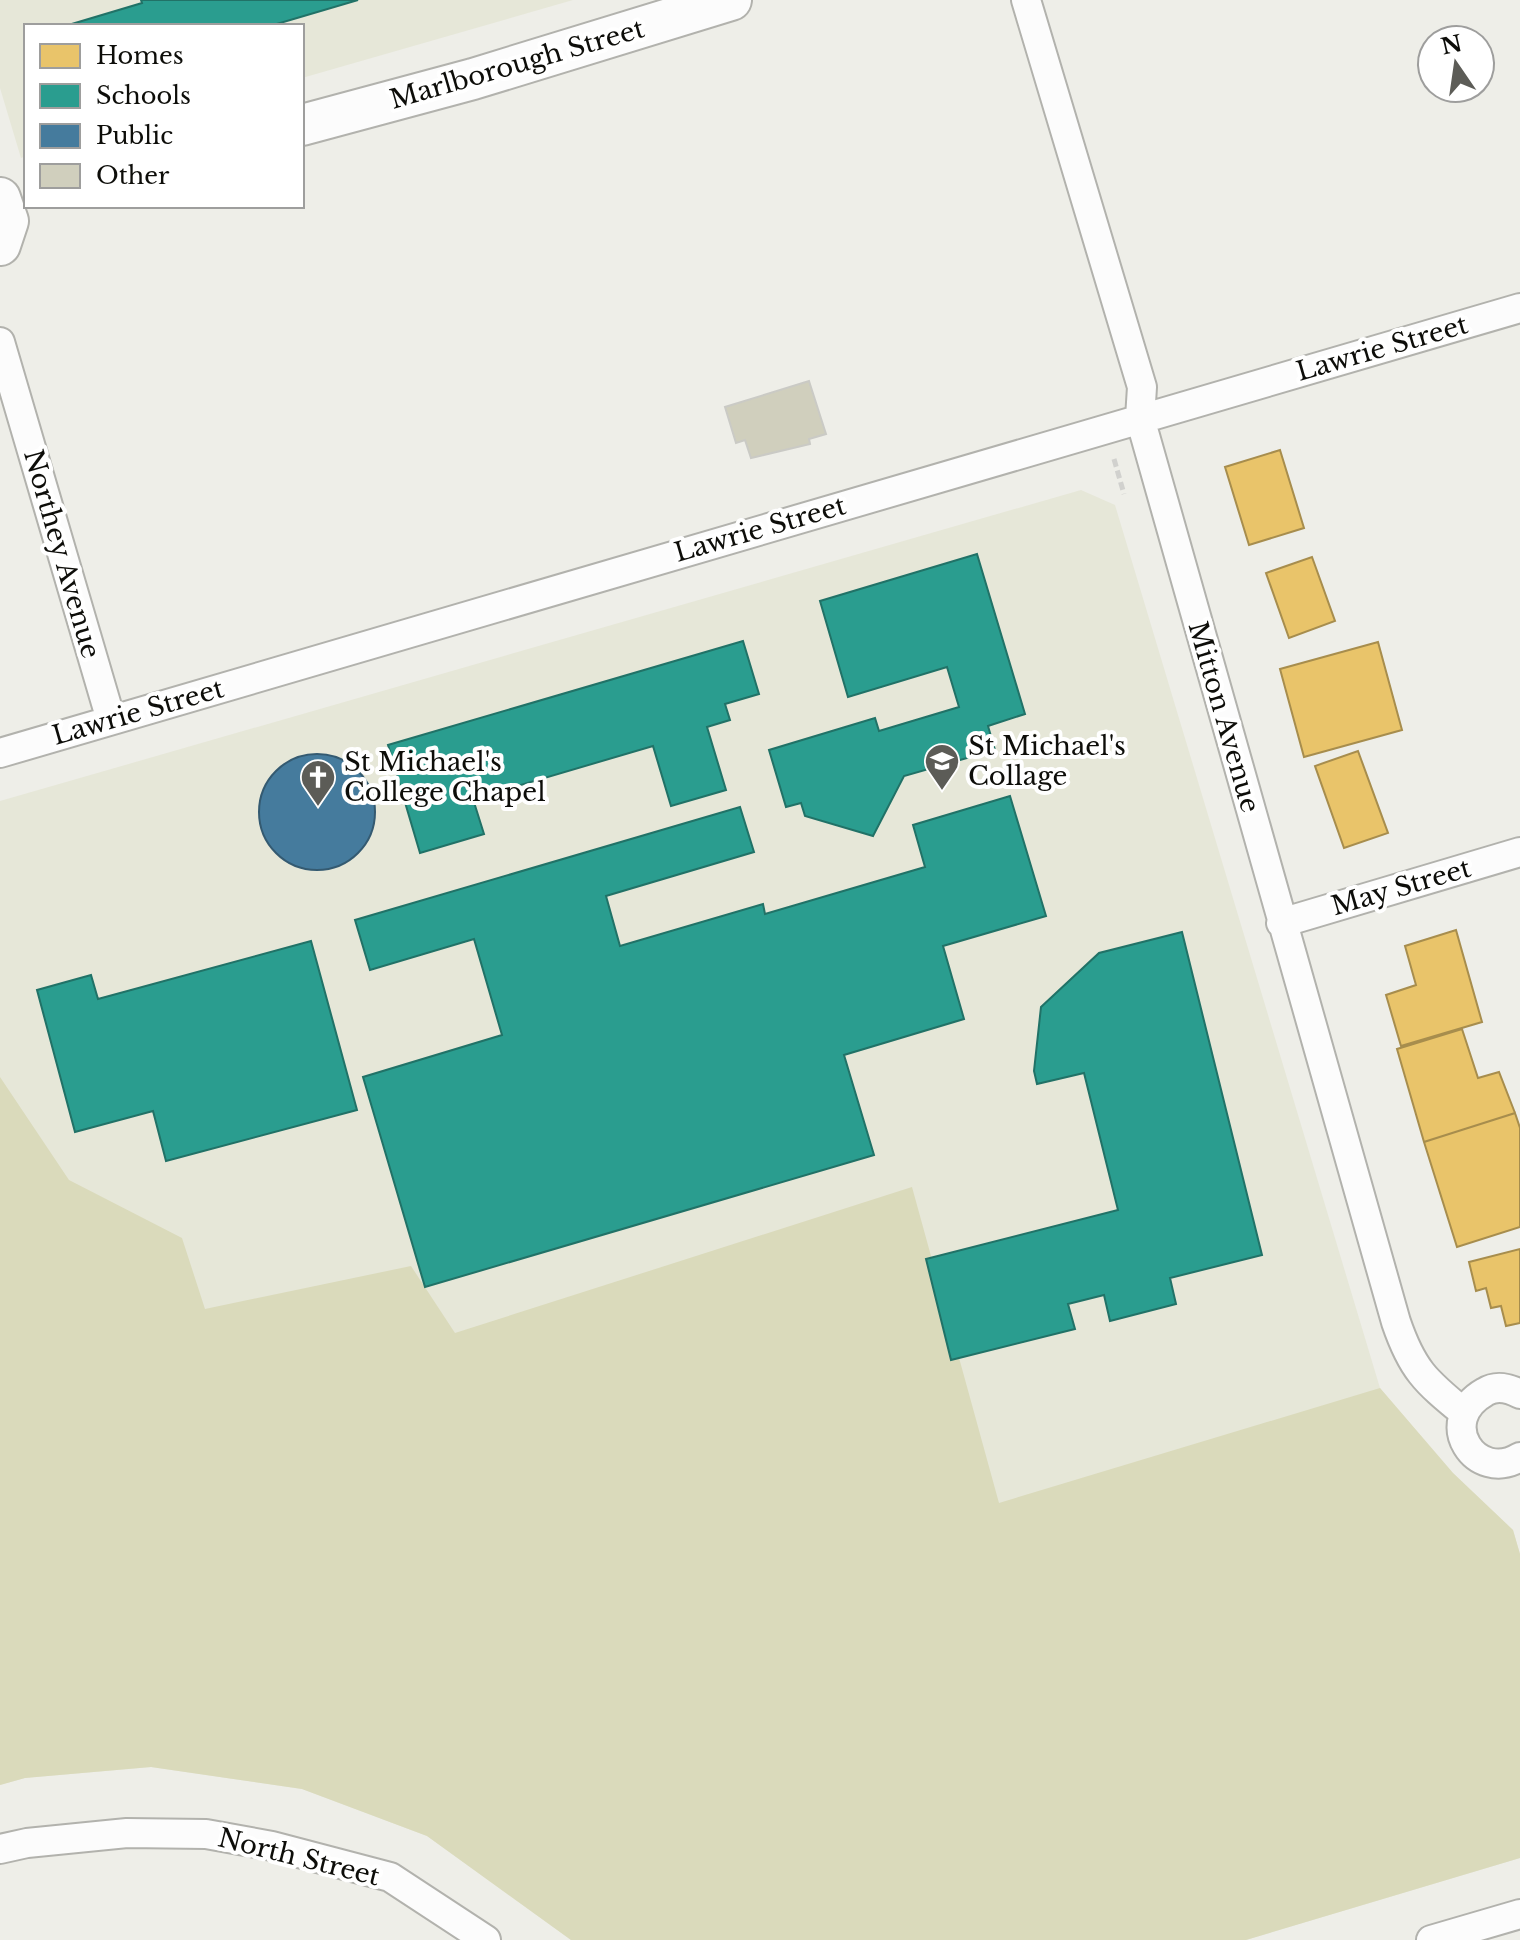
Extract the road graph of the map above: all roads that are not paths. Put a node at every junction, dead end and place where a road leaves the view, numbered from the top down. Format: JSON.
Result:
{"nodes":[{"id":1,"x":731,"y":0,"type":"edge"},
{"id":2,"x":1026,"y":0,"type":"edge"},
{"id":3,"x":304,"y":124,"type":"edge"},
{"id":4,"x":1520,"y":308,"type":"edge"},
{"id":5,"x":0,"y":342,"type":"edge"},
{"id":6,"x":1140,"y":418,"type":"junction"},
{"id":7,"x":111,"y":720,"type":"junction"},
{"id":8,"x":0,"y":753,"type":"edge"},
{"id":9,"x":1520,"y":852,"type":"edge"},
{"id":10,"x":1281,"y":923,"type":"junction"},
{"id":11,"x":1520,"y":1394,"type":"edge"},
{"id":12,"x":1463,"y":1412,"type":"junction"},
{"id":13,"x":1520,"y":1457,"type":"edge"},
{"id":14,"x":0,"y":1849,"type":"edge"},
{"id":15,"x":1520,"y":1914,"type":"edge"},
{"id":16,"x":486,"y":1940,"type":"edge"},
{"id":17,"x":1431,"y":1940,"type":"edge"}],
"edges":[{"from":1,"to":3,"type":"street","name":"Marlborough Street"},
{"from":2,"to":6,"type":"street","name":"Mitton Avenue"},
{"from":4,"to":6,"type":"street","name":"Lawrie Street"},
{"from":5,"to":7,"type":"street","name":"Northey Avenue"},
{"from":6,"to":7,"type":"street","name":"Lawrie Street"},
{"from":6,"to":10,"type":"street","name":"Mitton Avenue"},
{"from":7,"to":8,"type":"street","name":"Lawrie Street"},
{"from":9,"to":10,"type":"street","name":"May Street"},
{"from":10,"to":12,"type":"street","name":"Mitton Avenue"},
{"from":11,"to":12,"type":"street"},
{"from":12,"to":13,"type":"street"},
{"from":14,"to":16,"type":"street","name":"North Street"},
{"from":15,"to":17,"type":"street"}]}
